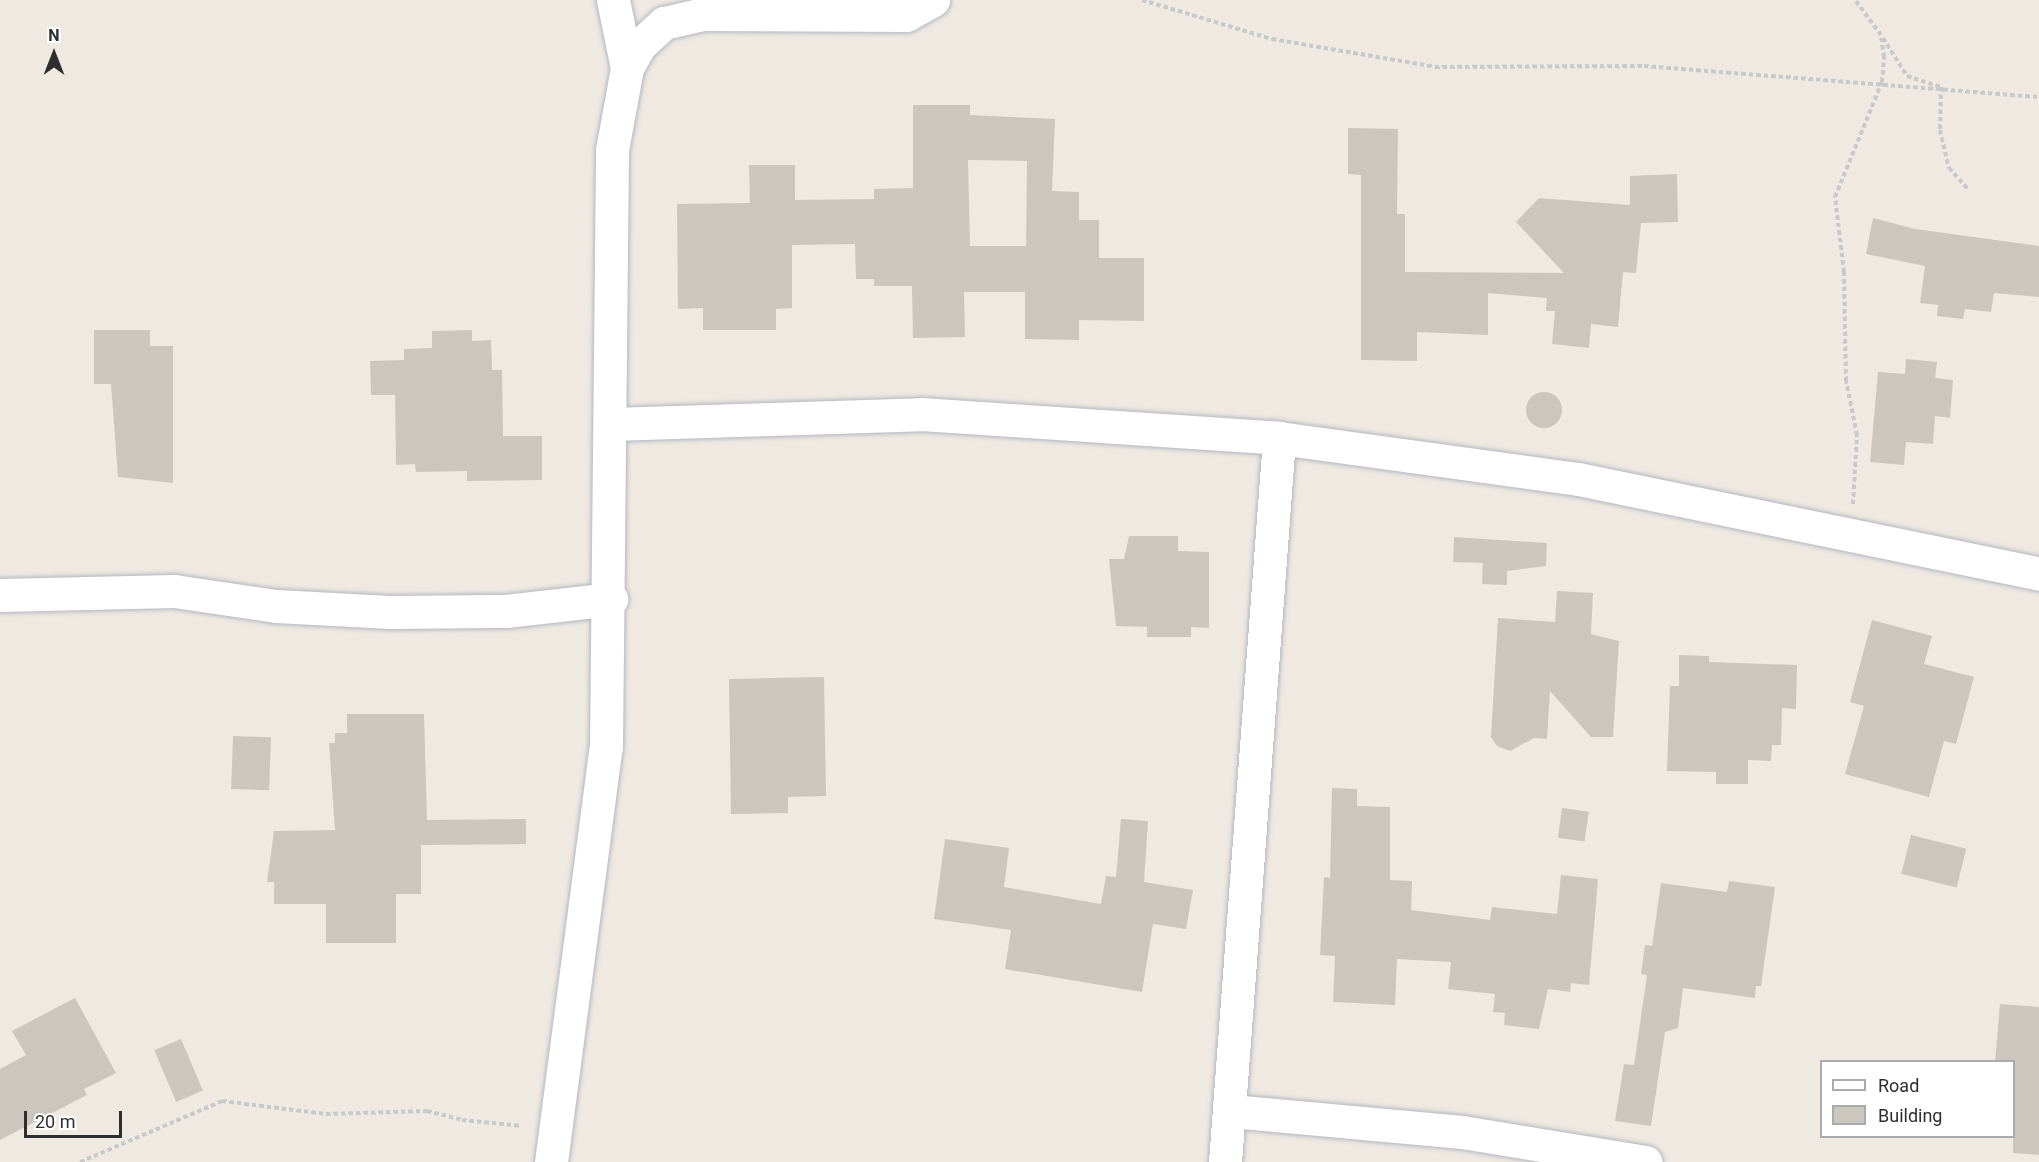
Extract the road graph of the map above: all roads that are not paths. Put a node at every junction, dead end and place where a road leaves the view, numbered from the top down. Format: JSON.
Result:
{"nodes":[{"id":1,"x":613,"y":0,"type":"edge"},
{"id":2,"x":933,"y":0,"type":"edge"},
{"id":3,"x":627,"y":68,"type":"junction"},
{"id":4,"x":611,"y":424,"type":"junction"},
{"id":5,"x":1279,"y":438,"type":"junction"},
{"id":6,"x":2039,"y":574,"type":"edge"},
{"id":7,"x":0,"y":595,"type":"edge"},
{"id":8,"x":611,"y":599,"type":"junction"},
{"id":9,"x":1231,"y":1111,"type":"junction"},
{"id":10,"x":551,"y":1162,"type":"edge"},
{"id":11,"x":1225,"y":1162,"type":"edge"},
{"id":12,"x":1646,"y":1162,"type":"edge"}],
"edges":[{"from":1,"to":3,"type":"street"},
{"from":2,"to":3,"type":"street"},
{"from":3,"to":4,"type":"street"},
{"from":4,"to":5,"type":"street"},
{"from":4,"to":8,"type":"street"},
{"from":5,"to":6,"type":"street"},
{"from":5,"to":9,"type":"street"},
{"from":7,"to":8,"type":"street"},
{"from":8,"to":10,"type":"street"},
{"from":9,"to":11,"type":"street"},
{"from":9,"to":12,"type":"street"}]}
